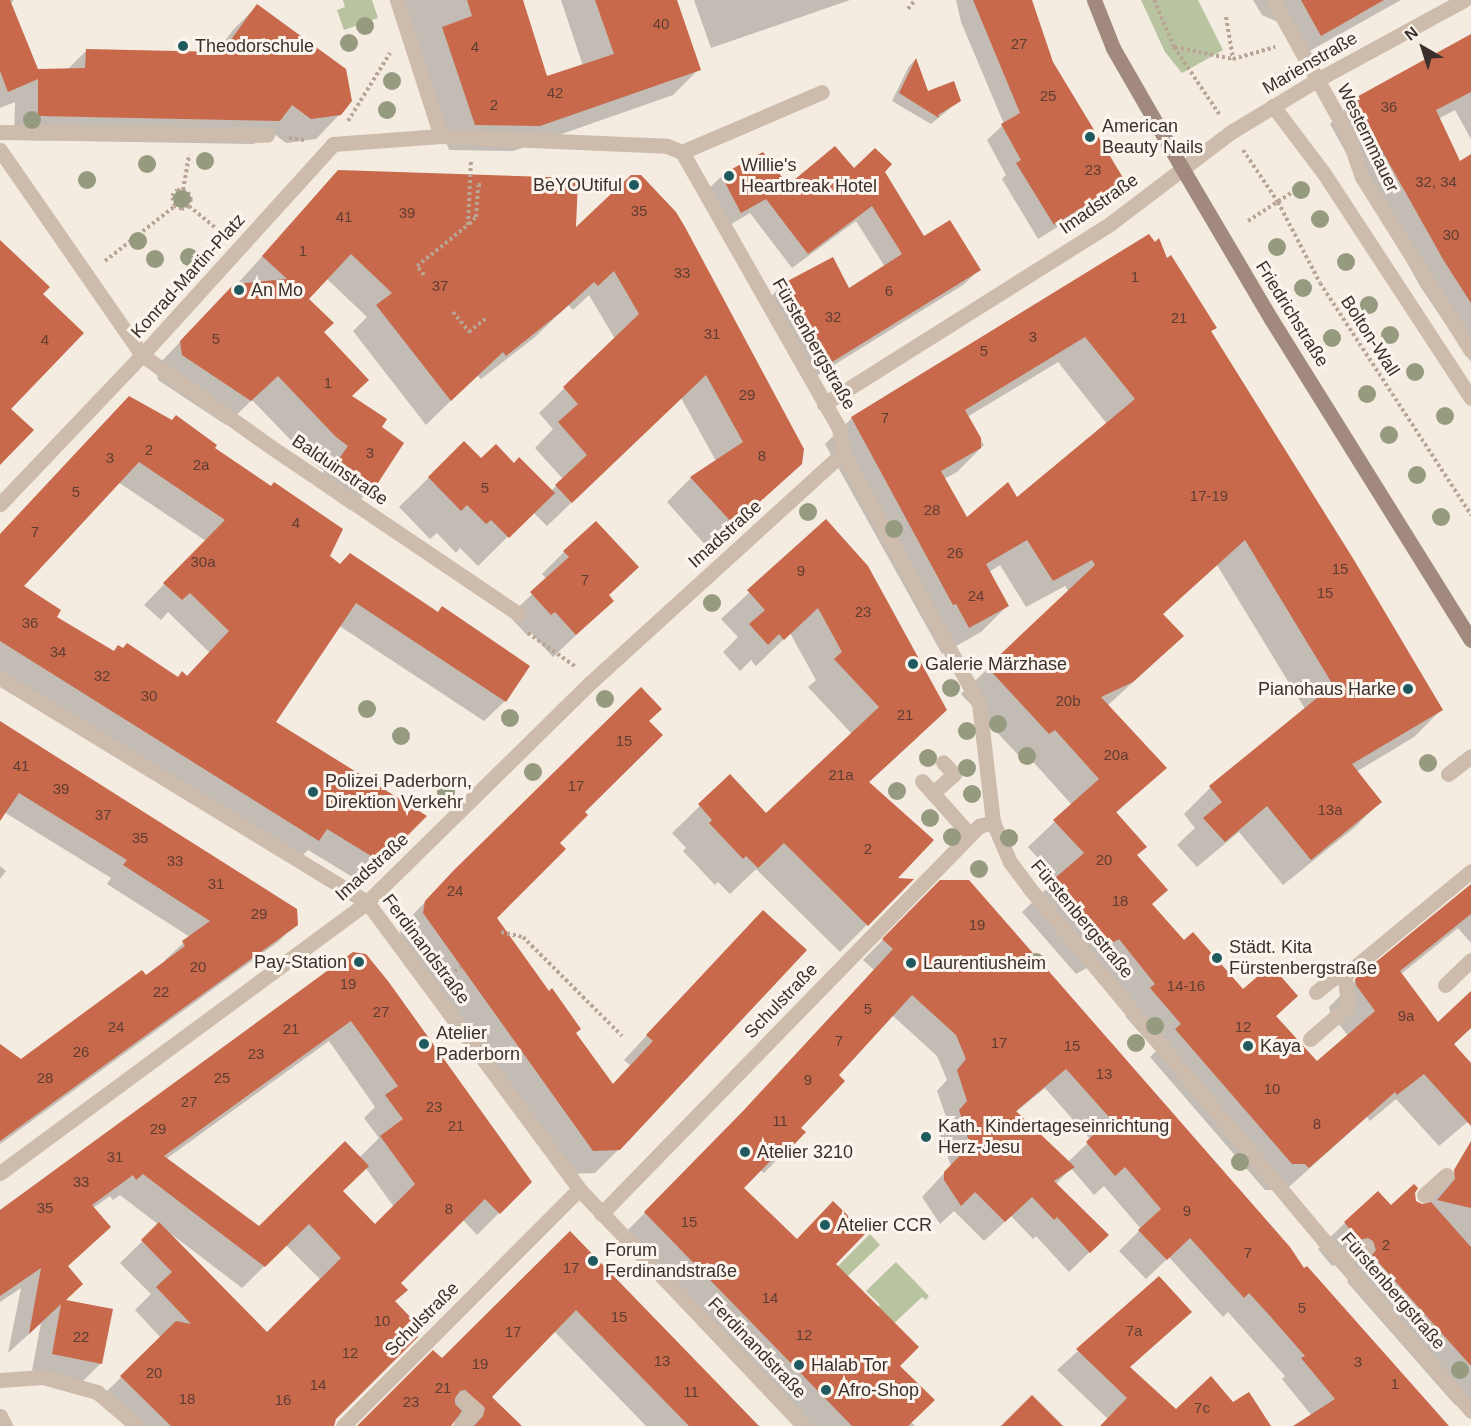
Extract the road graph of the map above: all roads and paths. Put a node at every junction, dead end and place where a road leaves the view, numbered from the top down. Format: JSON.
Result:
{"nodes":[{"id":1,"x":397,"y":0,"type":"edge"},
{"id":2,"x":906,"y":0,"type":"edge"},
{"id":3,"x":915,"y":0,"type":"edge"},
{"id":4,"x":1094,"y":0,"type":"edge"},
{"id":5,"x":1154,"y":0,"type":"edge"},
{"id":6,"x":1273,"y":0,"type":"edge"},
{"id":7,"x":1464,"y":0,"type":"edge"},
{"id":8,"x":1226,"y":17,"type":"dead end"},
{"id":9,"x":406,"y":27,"type":"junction"},
{"id":10,"x":1295,"y":41,"type":"junction"},
{"id":11,"x":1174,"y":47,"type":"junction"},
{"id":12,"x":1233,"y":59,"type":"junction"},
{"id":13,"x":1317,"y":80,"type":"junction"},
{"id":14,"x":1203,"y":91,"type":"dead end"},
{"id":15,"x":822,"y":92,"type":"dead end"},
{"id":16,"x":1273,"y":106,"type":"junction"},
{"id":17,"x":0,"y":132,"type":"edge"},
{"id":18,"x":192,"y":134,"type":"junction"},
{"id":19,"x":267,"y":135,"type":"joint"},
{"id":20,"x":441,"y":136,"type":"junction"},
{"id":21,"x":472,"y":137,"type":"junction"},
{"id":22,"x":333,"y":144,"type":"junction"},
{"id":23,"x":0,"y":150,"type":"edge"},
{"id":24,"x":682,"y":152,"type":"junction"},
{"id":25,"x":1254,"y":167,"type":"dead end"},
{"id":26,"x":1182,"y":168,"type":"junction"},
{"id":27,"x":1312,"y":179,"type":"dead end"},
{"id":28,"x":470,"y":183,"type":"junction"},
{"id":29,"x":183,"y":190,"type":"junction"},
{"id":30,"x":1278,"y":202,"type":"junction"},
{"id":31,"x":189,"y":206,"type":"junction"},
{"id":32,"x":175,"y":207,"type":"junction"},
{"id":33,"x":1248,"y":221,"type":"dead end"},
{"id":34,"x":468,"y":225,"type":"junction"},
{"id":35,"x":240,"y":248,"type":"junction"},
{"id":36,"x":87,"y":275,"type":"junction"},
{"id":37,"x":424,"y":275,"type":"dead end"},
{"id":38,"x":453,"y":312,"type":"dead end"},
{"id":39,"x":484,"y":319,"type":"dead end"},
{"id":40,"x":1471,"y":351,"type":"edge"},
{"id":41,"x":142,"y":355,"type":"junction"},
{"id":42,"x":1471,"y":398,"type":"edge"},
{"id":43,"x":824,"y":404,"type":"junction"},
{"id":44,"x":843,"y":453,"type":"junction"},
{"id":45,"x":0,"y":504,"type":"edge"},
{"id":46,"x":1471,"y":515,"type":"edge"},
{"id":47,"x":519,"y":614,"type":"joint"},
{"id":48,"x":1471,"y":640,"type":"edge"},
{"id":49,"x":0,"y":678,"type":"edge"},
{"id":50,"x":591,"y":682,"type":"junction"},
{"id":51,"x":1471,"y":756,"type":"edge"},
{"id":52,"x":943,"y":762,"type":"dead end"},
{"id":53,"x":1448,"y":774,"type":"dead end"},
{"id":54,"x":922,"y":781,"type":"dead end"},
{"id":55,"x":933,"y":793,"type":"junction"},
{"id":56,"x":993,"y":822,"type":"junction"},
{"id":57,"x":970,"y":835,"type":"junction"},
{"id":58,"x":1471,"y":871,"type":"edge"},
{"id":59,"x":367,"y":902,"type":"junction"},
{"id":60,"x":501,"y":932,"type":"dead end"},
{"id":61,"x":1471,"y":960,"type":"edge"},
{"id":62,"x":1346,"y":975,"type":"junction"},
{"id":63,"x":1445,"y":985,"type":"dead end"},
{"id":64,"x":1316,"y":992,"type":"dead end"},
{"id":65,"x":622,"y":1036,"type":"dead end"},
{"id":66,"x":1310,"y":1039,"type":"dead end"},
{"id":67,"x":0,"y":1173,"type":"edge"},
{"id":68,"x":1446,"y":1175,"type":"dead end"},
{"id":69,"x":579,"y":1189,"type":"junction"},
{"id":70,"x":1424,"y":1195,"type":"dead end"},
{"id":71,"x":601,"y":1214,"type":"junction"},
{"id":72,"x":1361,"y":1246,"type":"dead end"},
{"id":73,"x":1342,"y":1261,"type":"junction"},
{"id":74,"x":0,"y":1380,"type":"edge"},
{"id":75,"x":464,"y":1400,"type":"dead end"},
{"id":76,"x":1471,"y":1411,"type":"edge"},
{"id":77,"x":0,"y":1416,"type":"edge"},
{"id":78,"x":5,"y":1426,"type":"edge"},
{"id":79,"x":137,"y":1426,"type":"edge"},
{"id":80,"x":343,"y":1426,"type":"edge"},
{"id":81,"x":460,"y":1426,"type":"edge"},
{"id":82,"x":804,"y":1426,"type":"edge"}],
"edges":[{"from":1,"to":9,"type":"street"},
{"from":2,"to":3,"type":"path"},
{"from":4,"to":26,"type":"main road","name":"Friedrichstraße"},
{"from":5,"to":11,"type":"path"},
{"from":6,"to":10,"type":"street","name":"Westernmauer"},
{"from":7,"to":13,"type":"street","name":"Marienstraße"},
{"from":8,"to":12,"type":"path"},
{"from":9,"to":20,"type":"street"},
{"from":9,"to":22,"type":"path"},
{"from":10,"to":12,"type":"path"},
{"from":10,"to":13,"type":"street","name":"Westernmauer"},
{"from":11,"to":12,"type":"path"},
{"from":11,"to":14,"type":"path"},
{"from":13,"to":16,"type":"street","name":"Marienstraße"},
{"from":13,"to":40,"type":"street","name":"Westernmauer"},
{"from":15,"to":24,"type":"street"},
{"from":16,"to":26,"type":"street","name":"Marienstraße"},
{"from":16,"to":42,"type":"street"},
{"from":17,"to":18,"type":"street"},
{"from":18,"to":19,"type":"street"},
{"from":18,"to":29,"type":"path"},
{"from":19,"to":22,"type":"path"},
{"from":20,"to":21,"type":"street"},
{"from":20,"to":22,"type":"street"},
{"from":21,"to":24,"type":"street"},
{"from":21,"to":28,"type":"path"},
{"from":22,"to":35,"type":"street","name":"Konrad-Martin-Platz"},
{"from":23,"to":36,"type":"street","name":"Konrad-Martin-Platz"},
{"from":24,"to":43,"type":"street","name":"Fürstenbergstraße"},
{"from":25,"to":30,"type":"path","name":"Bolton-Wall"},
{"from":26,"to":43,"type":"street","name":"Imadstraße"},
{"from":26,"to":48,"type":"main road","name":"Friedrichstraße"},
{"from":27,"to":30,"type":"path"},
{"from":28,"to":34,"type":"path"},
{"from":28,"to":34,"type":"path"},
{"from":29,"to":31,"type":"path"},
{"from":29,"to":32,"type":"path"},
{"from":30,"to":33,"type":"path"},
{"from":30,"to":46,"type":"path","name":"Bolton-Wall"},
{"from":31,"to":32,"type":"path"},
{"from":31,"to":35,"type":"path"},
{"from":32,"to":36,"type":"path"},
{"from":34,"to":37,"type":"path"},
{"from":35,"to":41,"type":"street","name":"Konrad-Martin-Platz"},
{"from":36,"to":41,"type":"street","name":"Konrad-Martin-Platz"},
{"from":38,"to":39,"type":"path"},
{"from":41,"to":45,"type":"street"},
{"from":41,"to":47,"type":"street","name":"Balduinstraße"},
{"from":43,"to":44,"type":"street","name":"Fürstenbergstraße"},
{"from":44,"to":50,"type":"street","name":"Imadstraße"},
{"from":44,"to":56,"type":"street","name":"Fürstenbergstraße"},
{"from":47,"to":50,"type":"path"},
{"from":49,"to":59,"type":"street","name":"Ferdinandstraße"},
{"from":50,"to":59,"type":"street","name":"Imadstraße"},
{"from":51,"to":53,"type":"street"},
{"from":52,"to":55,"type":"street"},
{"from":54,"to":55,"type":"street"},
{"from":55,"to":57,"type":"street"},
{"from":56,"to":57,"type":"street","name":"Schulstraße"},
{"from":56,"to":73,"type":"street","name":"Fürstenbergstraße"},
{"from":57,"to":71,"type":"street","name":"Schulstraße"},
{"from":58,"to":62,"type":"street"},
{"from":59,"to":67,"type":"street","name":"Imadstraße"},
{"from":59,"to":69,"type":"street","name":"Ferdinandstraße"},
{"from":60,"to":65,"type":"path"},
{"from":61,"to":63,"type":"street"},
{"from":62,"to":64,"type":"street"},
{"from":62,"to":66,"type":"street"},
{"from":68,"to":70,"type":"street"},
{"from":69,"to":71,"type":"street","name":"Ferdinandstraße"},
{"from":69,"to":80,"type":"street","name":"Schulstraße"},
{"from":71,"to":82,"type":"street","name":"Ferdinandstraße"},
{"from":72,"to":73,"type":"street"},
{"from":73,"to":76,"type":"street","name":"Fürstenbergstraße"},
{"from":74,"to":79,"type":"street"},
{"from":75,"to":81,"type":"street"},
{"from":77,"to":78,"type":"street"}]}
